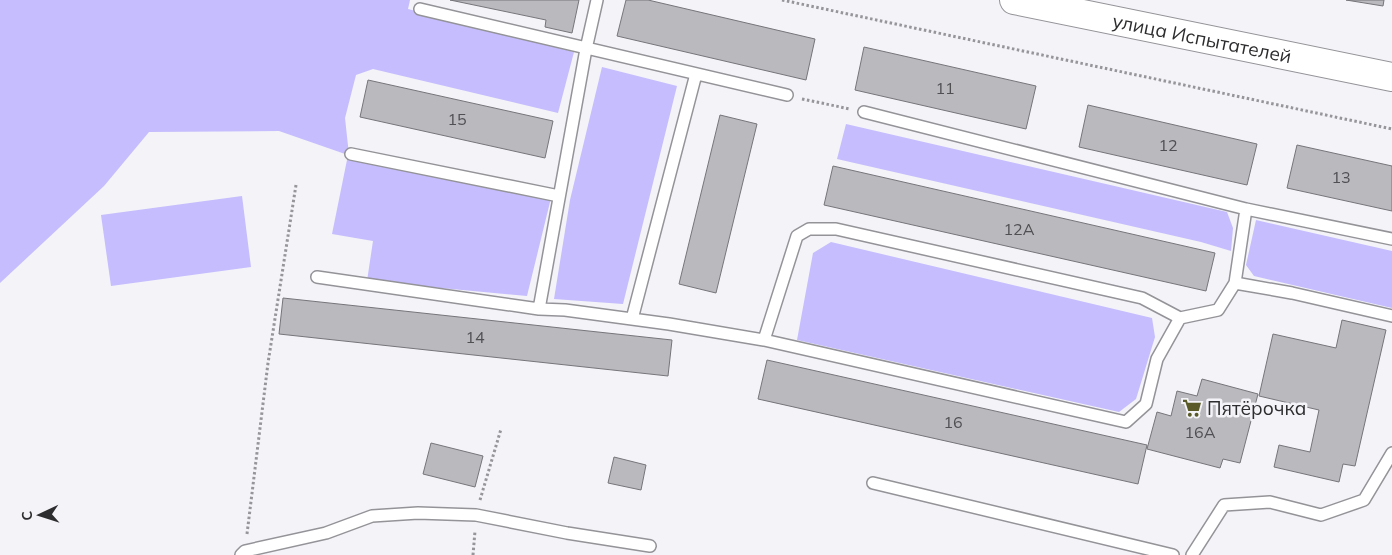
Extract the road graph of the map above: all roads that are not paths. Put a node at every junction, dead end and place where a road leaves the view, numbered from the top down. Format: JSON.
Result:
{"nodes":[{"id":1,"x":597,"y":0,"type":"edge"},
{"id":2,"x":1014,"y":0,"type":"edge"},
{"id":3,"x":420,"y":9,"type":"dead end"},
{"id":4,"x":586,"y":49,"type":"junction"},
{"id":5,"x":696,"y":74,"type":"junction"},
{"id":6,"x":1392,"y":77,"type":"edge"},
{"id":7,"x":787,"y":95,"type":"road end"},
{"id":8,"x":864,"y":112,"type":"road end"},
{"id":9,"x":351,"y":154,"type":"dead end"},
{"id":10,"x":559,"y":196,"type":"junction"},
{"id":11,"x":1246,"y":209,"type":"junction"},
{"id":12,"x":1392,"y":239,"type":"edge"},
{"id":13,"x":317,"y":277,"type":"dead end"},
{"id":14,"x":1235,"y":283,"type":"junction"},
{"id":15,"x":540,"y":309,"type":"junction"},
{"id":16,"x":1392,"y":316,"type":"edge"},
{"id":17,"x":1180,"y":318,"type":"junction"},
{"id":18,"x":632,"y":319,"type":"junction"},
{"id":19,"x":764,"y":340,"type":"junction"},
{"id":20,"x":1392,"y":453,"type":"edge"},
{"id":21,"x":873,"y":483,"type":"dead end"},
{"id":22,"x":650,"y":546,"type":"dead end"},
{"id":23,"x":1148,"y":552,"type":"edge"},
{"id":24,"x":243,"y":553,"type":"edge"},
{"id":25,"x":1173,"y":555,"type":"edge"},
{"id":26,"x":1192,"y":555,"type":"edge"}],
"edges":[{"from":1,"to":4,"type":"lane"},
{"from":2,"to":6,"type":"main road","name":"улица Испытателей"},
{"from":3,"to":4,"type":"lane"},
{"from":4,"to":5,"type":"lane"},
{"from":4,"to":10,"type":"lane"},
{"from":5,"to":7,"type":"lane"},
{"from":5,"to":18,"type":"lane"},
{"from":8,"to":11,"type":"lane"},
{"from":9,"to":10,"type":"lane"},
{"from":10,"to":15,"type":"lane"},
{"from":11,"to":12,"type":"lane"},
{"from":11,"to":14,"type":"lane"},
{"from":13,"to":15,"type":"lane"},
{"from":14,"to":16,"type":"lane"},
{"from":14,"to":17,"type":"lane"},
{"from":15,"to":18,"type":"lane"},
{"from":17,"to":19,"type":"lane"},
{"from":17,"to":19,"type":"lane"},
{"from":18,"to":19,"type":"lane"},
{"from":20,"to":26,"type":"lane"},
{"from":21,"to":23,"type":"lane"},
{"from":22,"to":24,"type":"lane"},
{"from":23,"to":25,"type":"lane"}]}
